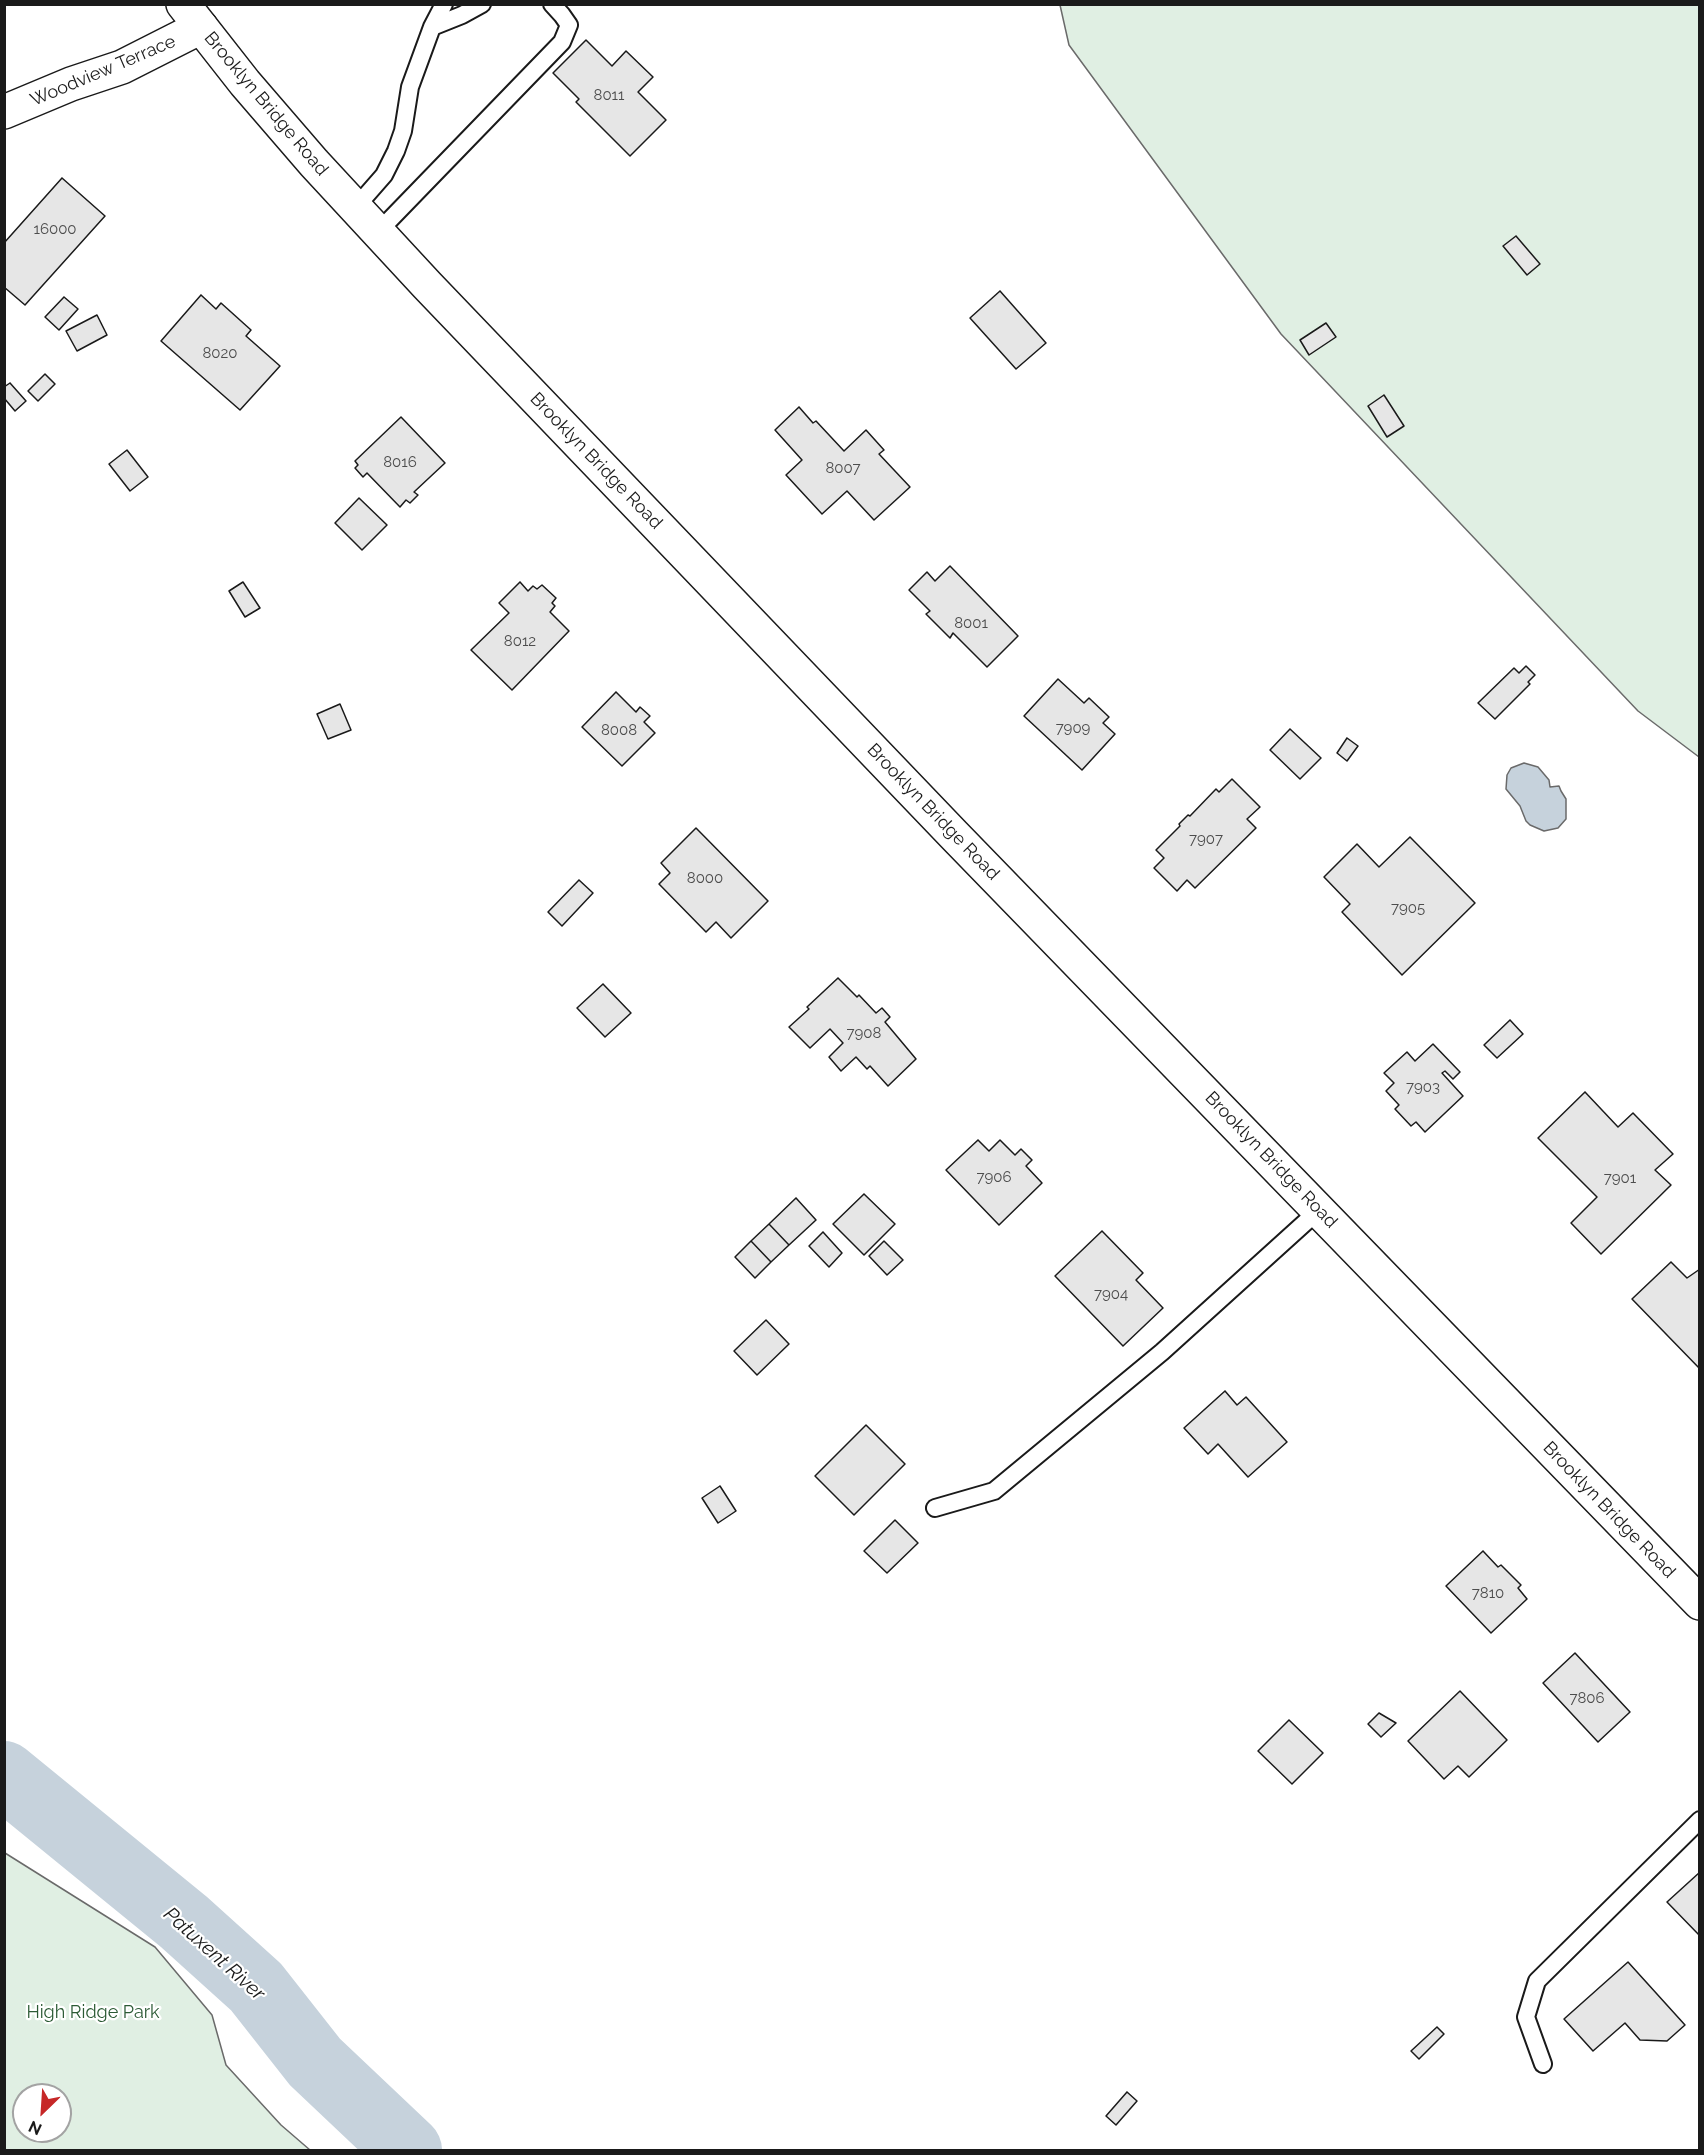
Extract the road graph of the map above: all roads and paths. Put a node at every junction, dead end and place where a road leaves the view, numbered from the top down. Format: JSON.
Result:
{"nodes":[{"id":1,"x":444,"y":4,"type":"edge"},
{"id":2,"x":482,"y":4,"type":"edge"},
{"id":3,"x":552,"y":4,"type":"edge"},
{"id":4,"x":192,"y":16,"type":"edge"},
{"id":5,"x":432,"y":27,"type":"junction"},
{"id":6,"x":4,"y":112,"type":"edge"},
{"id":7,"x":356,"y":207,"type":"junction"},
{"id":8,"x":378,"y":232,"type":"junction"},
{"id":9,"x":1319,"y":1210,"type":"junction"},
{"id":10,"x":935,"y":1508,"type":"dead end"},
{"id":11,"x":1700,"y":1603,"type":"edge"},
{"id":12,"x":1700,"y":1820,"type":"edge"},
{"id":13,"x":1543,"y":2064,"type":"dead end"}],
"edges":[{"from":1,"to":5,"type":"lane"},
{"from":2,"to":5,"type":"lane"},
{"from":3,"to":8,"type":"lane"},
{"from":4,"to":6,"type":"street","name":"Woodview Terrace"},
{"from":4,"to":7,"type":"street","name":"Brooklyn Bridge Road"},
{"from":5,"to":7,"type":"lane"},
{"from":7,"to":8,"type":"street","name":"Brooklyn Bridge Road"},
{"from":8,"to":9,"type":"street","name":"Brooklyn Bridge Road"},
{"from":9,"to":10,"type":"lane"},
{"from":9,"to":11,"type":"street","name":"Brooklyn Bridge Road"},
{"from":12,"to":13,"type":"lane"}]}
